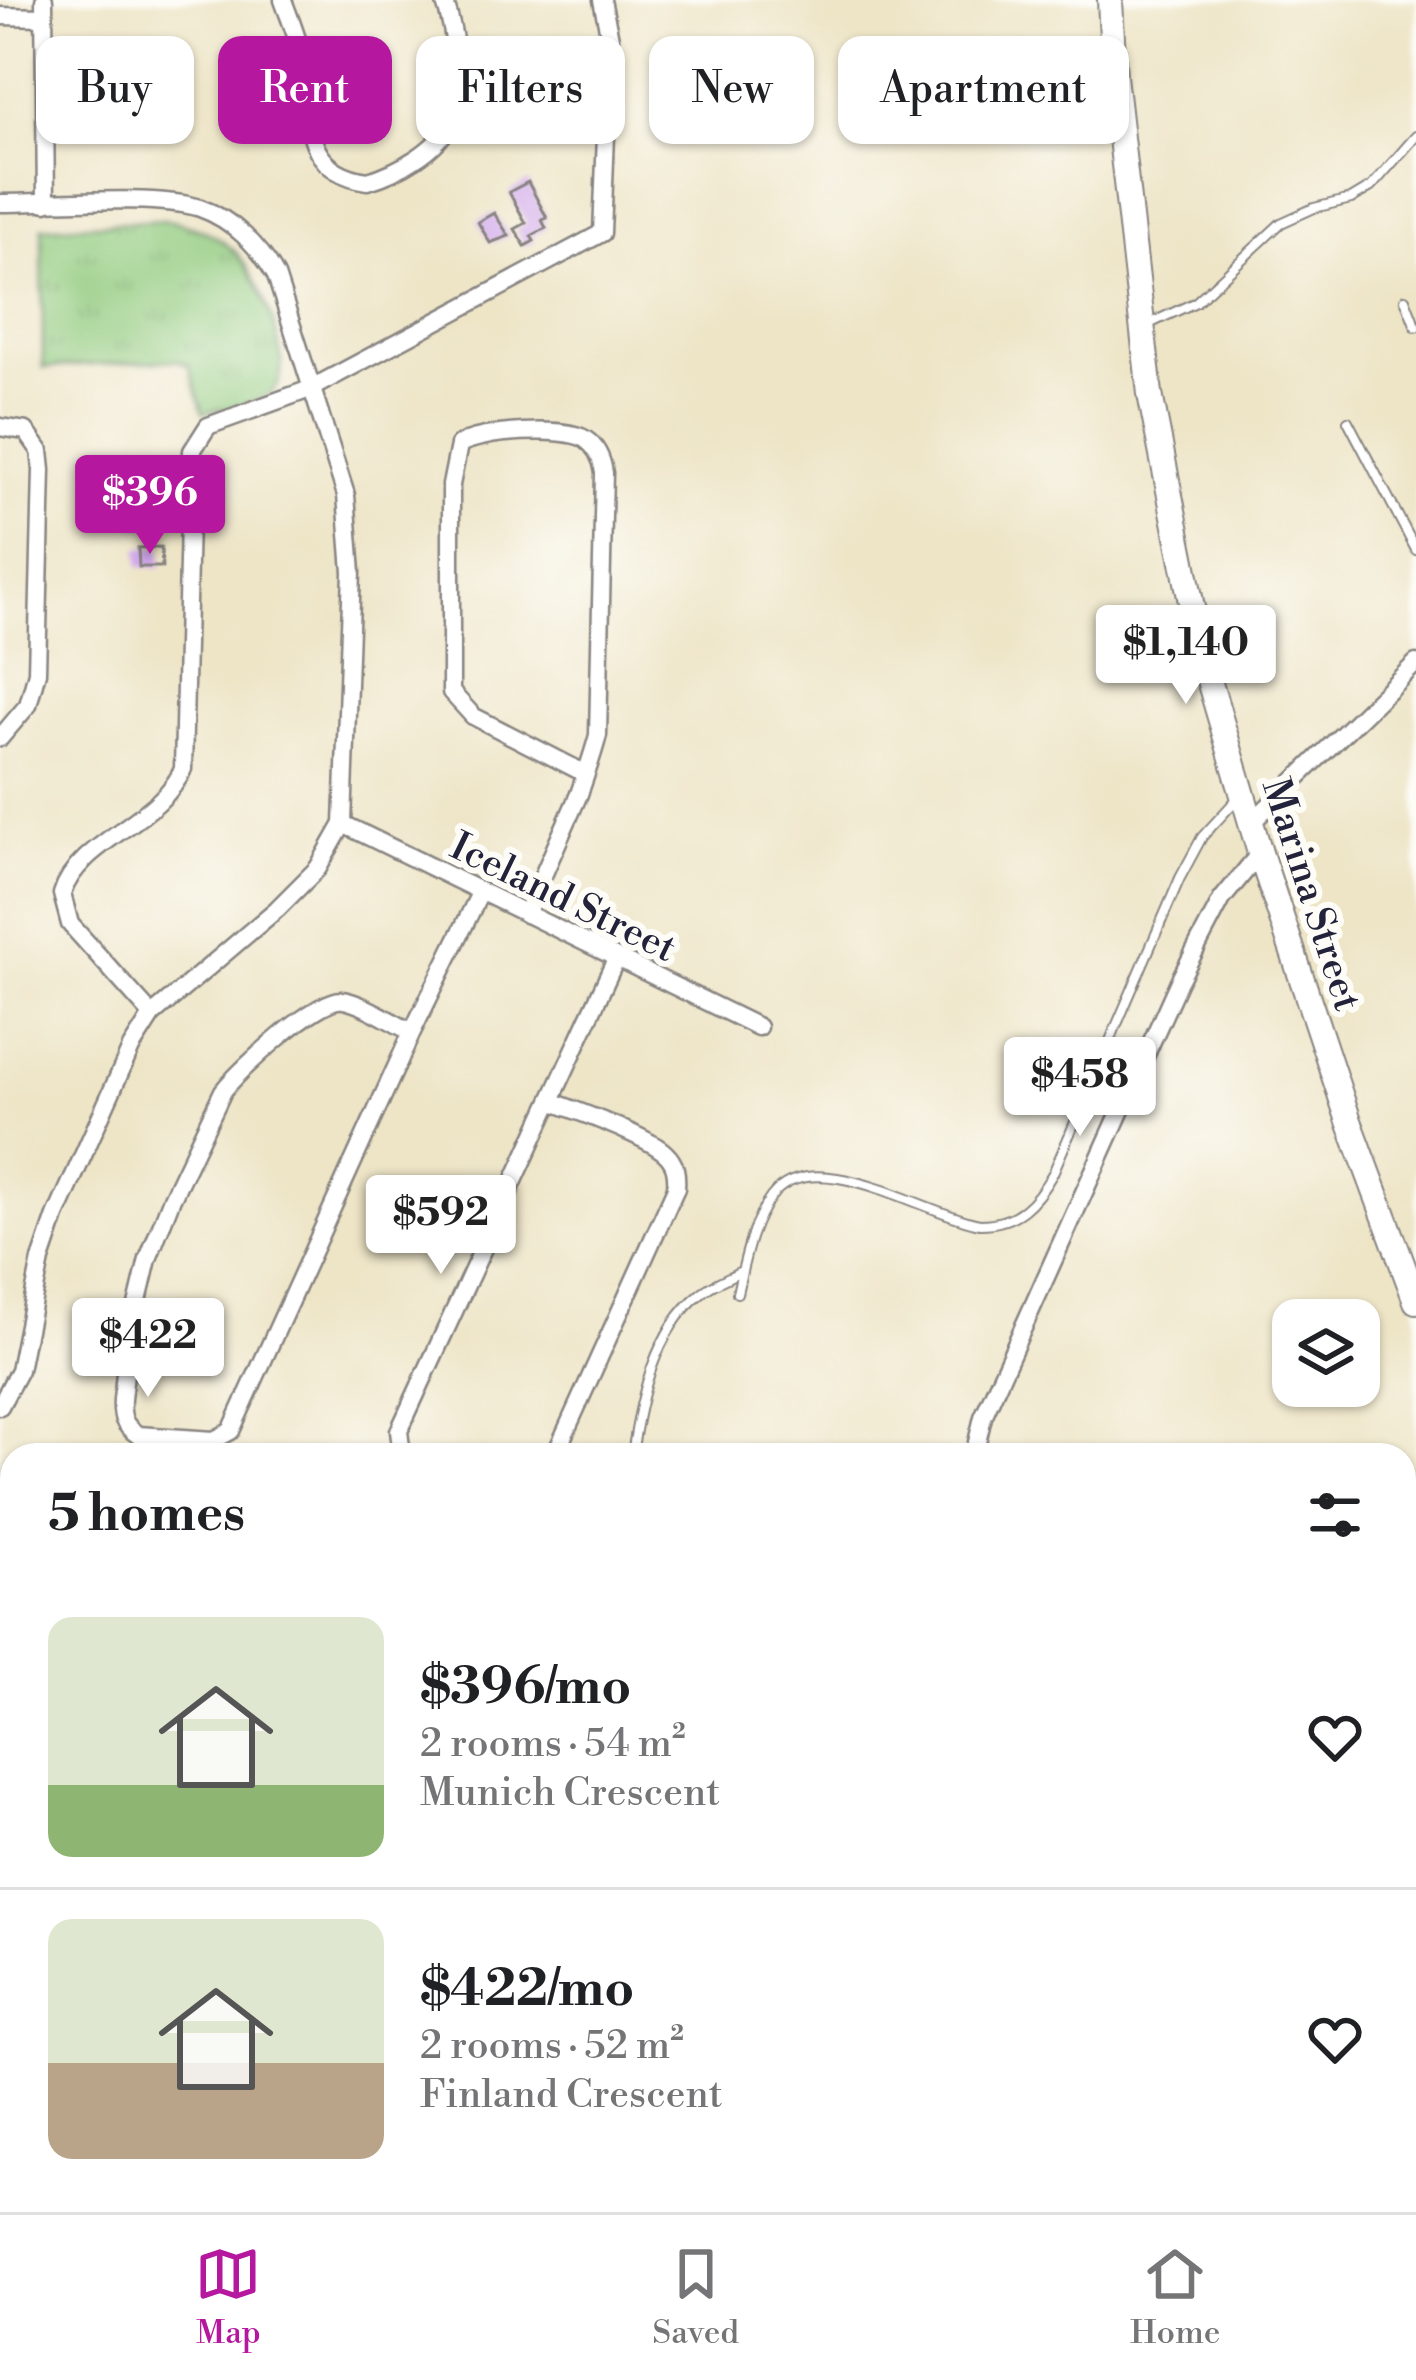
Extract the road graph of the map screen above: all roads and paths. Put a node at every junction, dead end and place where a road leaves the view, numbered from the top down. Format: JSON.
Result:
{"nodes":[{"id":1,"x":283,"y":0,"type":"edge"},
{"id":2,"x":444,"y":0,"type":"edge"},
{"id":3,"x":602,"y":0,"type":"edge"},
{"id":4,"x":1110,"y":0,"type":"edge"},
{"id":5,"x":44,"y":9,"type":"edge"},
{"id":6,"x":0,"y":16,"type":"edge"},
{"id":7,"x":1416,"y":136,"type":"edge"},
{"id":8,"x":0,"y":203,"type":"edge"},
{"id":9,"x":46,"y":203,"type":"junction"},
{"id":10,"x":1405,"y":298,"type":"dead end"},
{"id":11,"x":1141,"y":327,"type":"junction"},
{"id":12,"x":1416,"y":327,"type":"edge"},
{"id":13,"x":310,"y":388,"type":"junction"},
{"id":14,"x":1348,"y":421,"type":"dead end"},
{"id":15,"x":0,"y":427,"type":"edge"},
{"id":16,"x":1416,"y":550,"type":"edge"},
{"id":17,"x":1416,"y":663,"type":"edge"},
{"id":18,"x":0,"y":738,"type":"edge"},
{"id":19,"x":586,"y":774,"type":"junction"},
{"id":20,"x":1242,"y":793,"type":"junction"},
{"id":21,"x":1251,"y":823,"type":"junction"},
{"id":22,"x":343,"y":824,"type":"junction"},
{"id":23,"x":1260,"y":853,"type":"junction"},
{"id":24,"x":480,"y":893,"type":"junction"},
{"id":25,"x":526,"y":914,"type":"junction"},
{"id":26,"x":616,"y":959,"type":"junction"},
{"id":27,"x":152,"y":1015,"type":"junction"},
{"id":28,"x":758,"y":1027,"type":"dead end"},
{"id":29,"x":412,"y":1032,"type":"junction"},
{"id":30,"x":551,"y":1101,"type":"junction"},
{"id":31,"x":742,"y":1270,"type":"junction"},
{"id":32,"x":736,"y":1293,"type":"dead end"},
{"id":33,"x":1416,"y":1300,"type":"edge"},
{"id":34,"x":0,"y":1406,"type":"edge"},
{"id":35,"x":400,"y":1443,"type":"edge"},
{"id":36,"x":560,"y":1443,"type":"edge"},
{"id":37,"x":634,"y":1443,"type":"edge"},
{"id":38,"x":977,"y":1443,"type":"edge"}],
"edges":[{"from":1,"to":2,"type":"street"},
{"from":3,"to":13,"type":"street"},
{"from":4,"to":11,"type":"main road","name":"Marina Street"},
{"from":5,"to":6,"type":"street"},
{"from":5,"to":9,"type":"street"},
{"from":7,"to":11,"type":"lane"},
{"from":8,"to":9,"type":"street"},
{"from":9,"to":13,"type":"street"},
{"from":10,"to":12,"type":"lane"},
{"from":11,"to":20,"type":"main road","name":"Marina Street"},
{"from":13,"to":22,"type":"street"},
{"from":13,"to":27,"type":"street"},
{"from":14,"to":16,"type":"lane"},
{"from":15,"to":18,"type":"street"},
{"from":17,"to":21,"type":"street"},
{"from":19,"to":19,"type":"street"},
{"from":19,"to":25,"type":"street"},
{"from":20,"to":21,"type":"main road","name":"Marina Street"},
{"from":20,"to":31,"type":"lane"},
{"from":21,"to":23,"type":"main road","name":"Marina Street"},
{"from":22,"to":24,"type":"street","name":"Iceland Street"},
{"from":22,"to":27,"type":"street"},
{"from":23,"to":33,"type":"main road","name":"Marina Street"},
{"from":23,"to":38,"type":"street"},
{"from":24,"to":25,"type":"street","name":"Iceland Street"},
{"from":24,"to":29,"type":"street"},
{"from":25,"to":26,"type":"street","name":"Iceland Street"},
{"from":26,"to":28,"type":"street","name":"Iceland Street"},
{"from":26,"to":30,"type":"street"},
{"from":27,"to":34,"type":"street"},
{"from":29,"to":29,"type":"street"},
{"from":30,"to":35,"type":"street"},
{"from":30,"to":36,"type":"street"},
{"from":31,"to":32,"type":"lane"},
{"from":31,"to":37,"type":"lane"}]}
